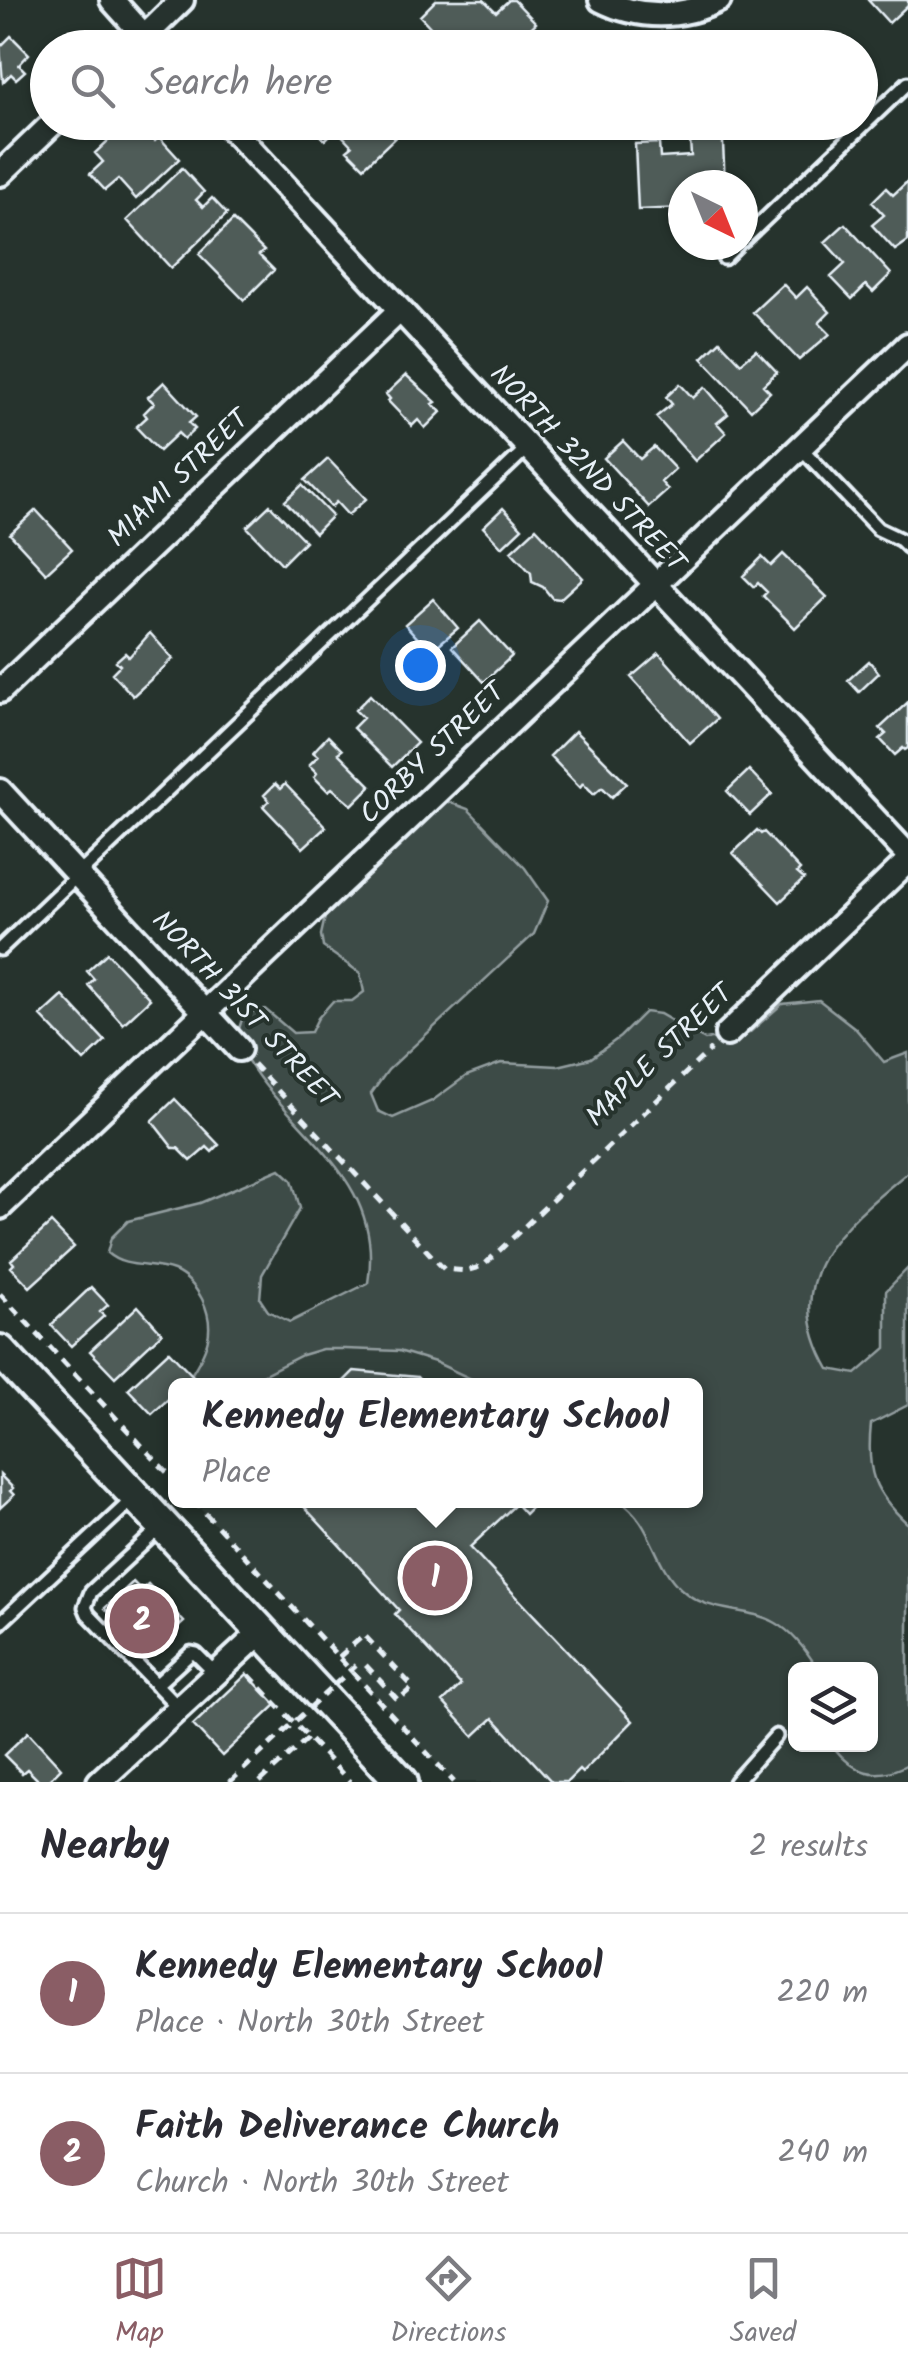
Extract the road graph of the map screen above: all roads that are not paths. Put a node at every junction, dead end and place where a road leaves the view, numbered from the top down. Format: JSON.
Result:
{"nodes":[{"id":1,"x":112,"y":0,"type":"edge"},
{"id":2,"x":182,"y":0,"type":"edge"},
{"id":3,"x":601,"y":0,"type":"edge"},
{"id":4,"x":719,"y":0,"type":"edge"},
{"id":5,"x":134,"y":30,"type":"edge"},
{"id":6,"x":156,"y":30,"type":"edge"},
{"id":7,"x":908,"y":83,"type":"edge"},
{"id":8,"x":878,"y":112,"type":"edge"},
{"id":9,"x":35,"y":140,"type":"edge"},
{"id":10,"x":242,"y":140,"type":"edge"},
{"id":11,"x":848,"y":140,"type":"edge"},
{"id":12,"x":0,"y":174,"type":"edge"},
{"id":13,"x":758,"y":226,"type":"edge"},
{"id":14,"x":399,"y":311,"type":"junction"},
{"id":15,"x":908,"y":344,"type":"edge"},
{"id":16,"x":800,"y":447,"type":"junction"},
{"id":17,"x":526,"y":449,"type":"junction"},
{"id":18,"x":908,"y":548,"type":"edge"},
{"id":19,"x":654,"y":585,"type":"junction"},
{"id":20,"x":0,"y":691,"type":"edge"},
{"id":21,"x":0,"y":790,"type":"edge"},
{"id":22,"x":908,"y":858,"type":"edge"},
{"id":23,"x":78,"y":875,"type":"junction"},
{"id":24,"x":0,"y":949,"type":"edge"},
{"id":25,"x":204,"y":1012,"type":"junction"},
{"id":26,"x":727,"y":1034,"type":"road end"},
{"id":27,"x":239,"y":1049,"type":"road end"},
{"id":28,"x":0,"y":1207,"type":"edge"},
{"id":29,"x":0,"y":1351,"type":"edge"},
{"id":30,"x":135,"y":1496,"type":"junction"},
{"id":31,"x":162,"y":1526,"type":"junction"},
{"id":32,"x":0,"y":1623,"type":"edge"},
{"id":33,"x":262,"y":1632,"type":"junction"},
{"id":34,"x":216,"y":1674,"type":"junction"},
{"id":35,"x":156,"y":1685,"type":"junction"},
{"id":36,"x":179,"y":1708,"type":"junction"},
{"id":37,"x":776,"y":1736,"type":"dead end"},
{"id":38,"x":100,"y":1782,"type":"edge"},
{"id":39,"x":402,"y":1782,"type":"edge"},
{"id":40,"x":735,"y":1782,"type":"edge"}],
"edges":[{"from":1,"to":5,"type":"street"},
{"from":2,"to":6,"type":"street"},
{"from":3,"to":4,"type":"street"},
{"from":7,"to":8,"type":"lane"},
{"from":9,"to":12,"type":"street"},
{"from":10,"to":14,"type":"street","name":"NORTH 32ND STREET"},
{"from":11,"to":13,"type":"lane"},
{"from":14,"to":17,"type":"street","name":"NORTH 32ND STREET"},
{"from":14,"to":20,"type":"street","name":"MIAMI STREET"},
{"from":15,"to":16,"type":"street","name":"CORBY STREET"},
{"from":16,"to":18,"type":"lane"},
{"from":16,"to":19,"type":"street","name":"CORBY STREET"},
{"from":17,"to":19,"type":"street","name":"NORTH 32ND STREET"},
{"from":17,"to":23,"type":"lane"},
{"from":19,"to":22,"type":"street","name":"NORTH 32ND STREET"},
{"from":19,"to":25,"type":"street","name":"CORBY STREET"},
{"from":21,"to":23,"type":"street","name":"NORTH 31ST STREET"},
{"from":22,"to":26,"type":"street","name":"MAPLE STREET"},
{"from":23,"to":24,"type":"lane"},
{"from":23,"to":25,"type":"street","name":"NORTH 31ST STREET"},
{"from":25,"to":27,"type":"street","name":"NORTH 31ST STREET"},
{"from":25,"to":28,"type":"street","name":"CORBY STREET"},
{"from":29,"to":30,"type":"main road"},
{"from":30,"to":31,"type":"main road"},
{"from":30,"to":32,"type":"lane"},
{"from":31,"to":33,"type":"main road"},
{"from":31,"to":35,"type":"lane"},
{"from":33,"to":34,"type":"street"},
{"from":33,"to":39,"type":"main road"},
{"from":34,"to":35,"type":"lane"},
{"from":34,"to":36,"type":"street"},
{"from":35,"to":36,"type":"lane"},
{"from":36,"to":38,"type":"street"},
{"from":37,"to":40,"type":"lane"}]}
